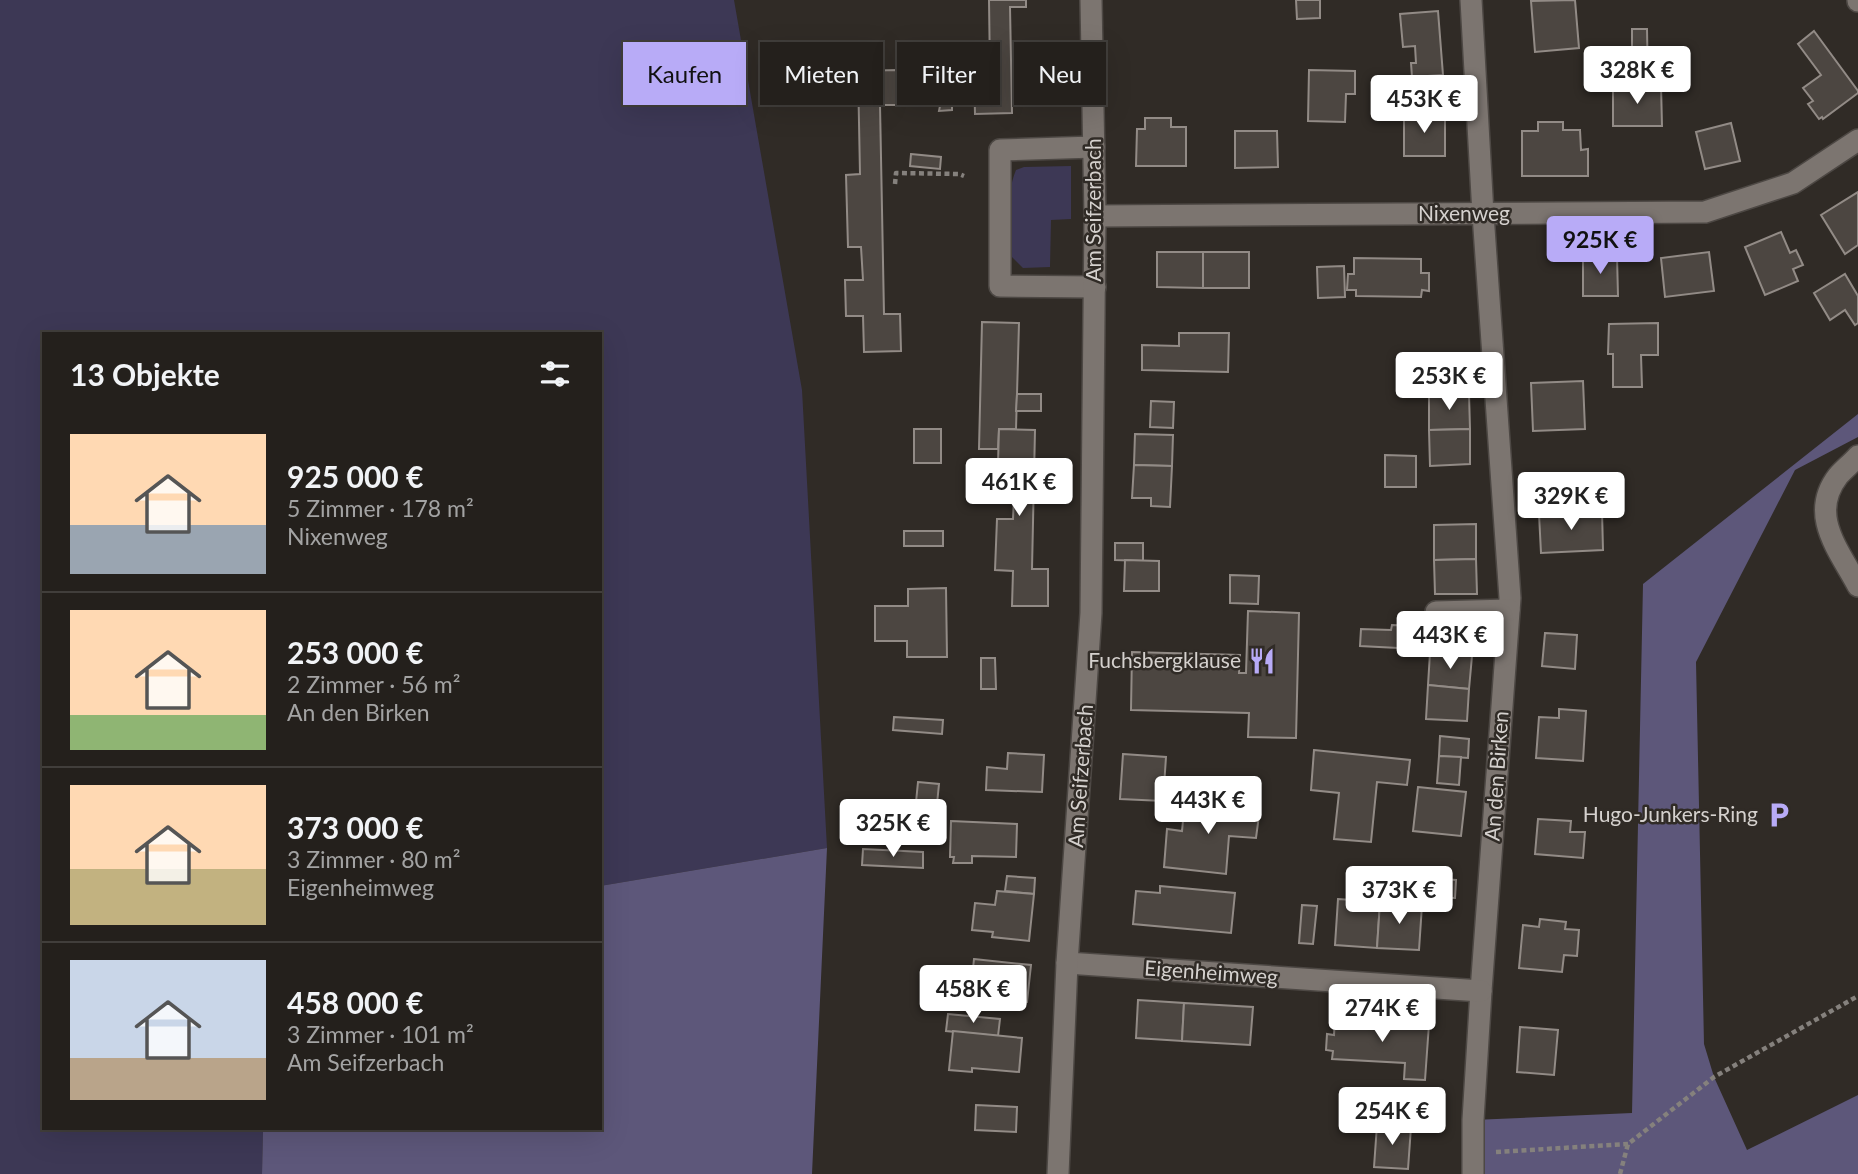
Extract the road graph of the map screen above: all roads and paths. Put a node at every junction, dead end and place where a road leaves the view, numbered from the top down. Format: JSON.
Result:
{"nodes":[{"id":1,"x":1091,"y":0,"type":"edge"},
{"id":2,"x":1471,"y":0,"type":"edge"},
{"id":3,"x":1858,"y":140,"type":"edge"},
{"id":4,"x":1094,"y":147,"type":"junction"},
{"id":5,"x":964,"y":176,"type":"dead end"},
{"id":6,"x":895,"y":184,"type":"dead end"},
{"id":7,"x":1483,"y":214,"type":"junction"},
{"id":8,"x":1095,"y":216,"type":"junction"},
{"id":9,"x":1095,"y":287,"type":"junction"},
{"id":10,"x":1858,"y":456,"type":"edge"},
{"id":11,"x":1858,"y":586,"type":"edge"},
{"id":12,"x":1509,"y":610,"type":"junction"},
{"id":13,"x":1436,"y":612,"type":"dead end"},
{"id":14,"x":1067,"y":963,"type":"junction"},
{"id":15,"x":1481,"y":991,"type":"junction"},
{"id":16,"x":1858,"y":996,"type":"edge"},
{"id":17,"x":1628,"y":1144,"type":"junction"},
{"id":18,"x":1473,"y":1164,"type":"edge"},
{"id":19,"x":1058,"y":1174,"type":"edge"},
{"id":20,"x":1620,"y":1174,"type":"edge"}],
"edges":[{"from":1,"to":4,"type":"street","name":"Am Seifzerbach"},
{"from":2,"to":7,"type":"street","name":"An den Birken"},
{"from":3,"to":7,"type":"street","name":"Nixenweg"},
{"from":4,"to":8,"type":"street","name":"Am Seifzerbach"},
{"from":4,"to":9,"type":"street"},
{"from":5,"to":6,"type":"path"},
{"from":7,"to":8,"type":"street","name":"Nixenweg"},
{"from":7,"to":12,"type":"street","name":"An den Birken"},
{"from":8,"to":9,"type":"street","name":"Am Seifzerbach"},
{"from":9,"to":14,"type":"street","name":"Am Seifzerbach"},
{"from":10,"to":11,"type":"street"},
{"from":12,"to":13,"type":"street"},
{"from":12,"to":15,"type":"street","name":"An den Birken"},
{"from":14,"to":15,"type":"street","name":"Eigenheimweg"},
{"from":14,"to":19,"type":"street","name":"Am Seifzerbach"},
{"from":15,"to":18,"type":"street","name":"An den Birken"},
{"from":16,"to":17,"type":"path"},
{"from":17,"to":18,"type":"path"},
{"from":17,"to":20,"type":"path"}]}
